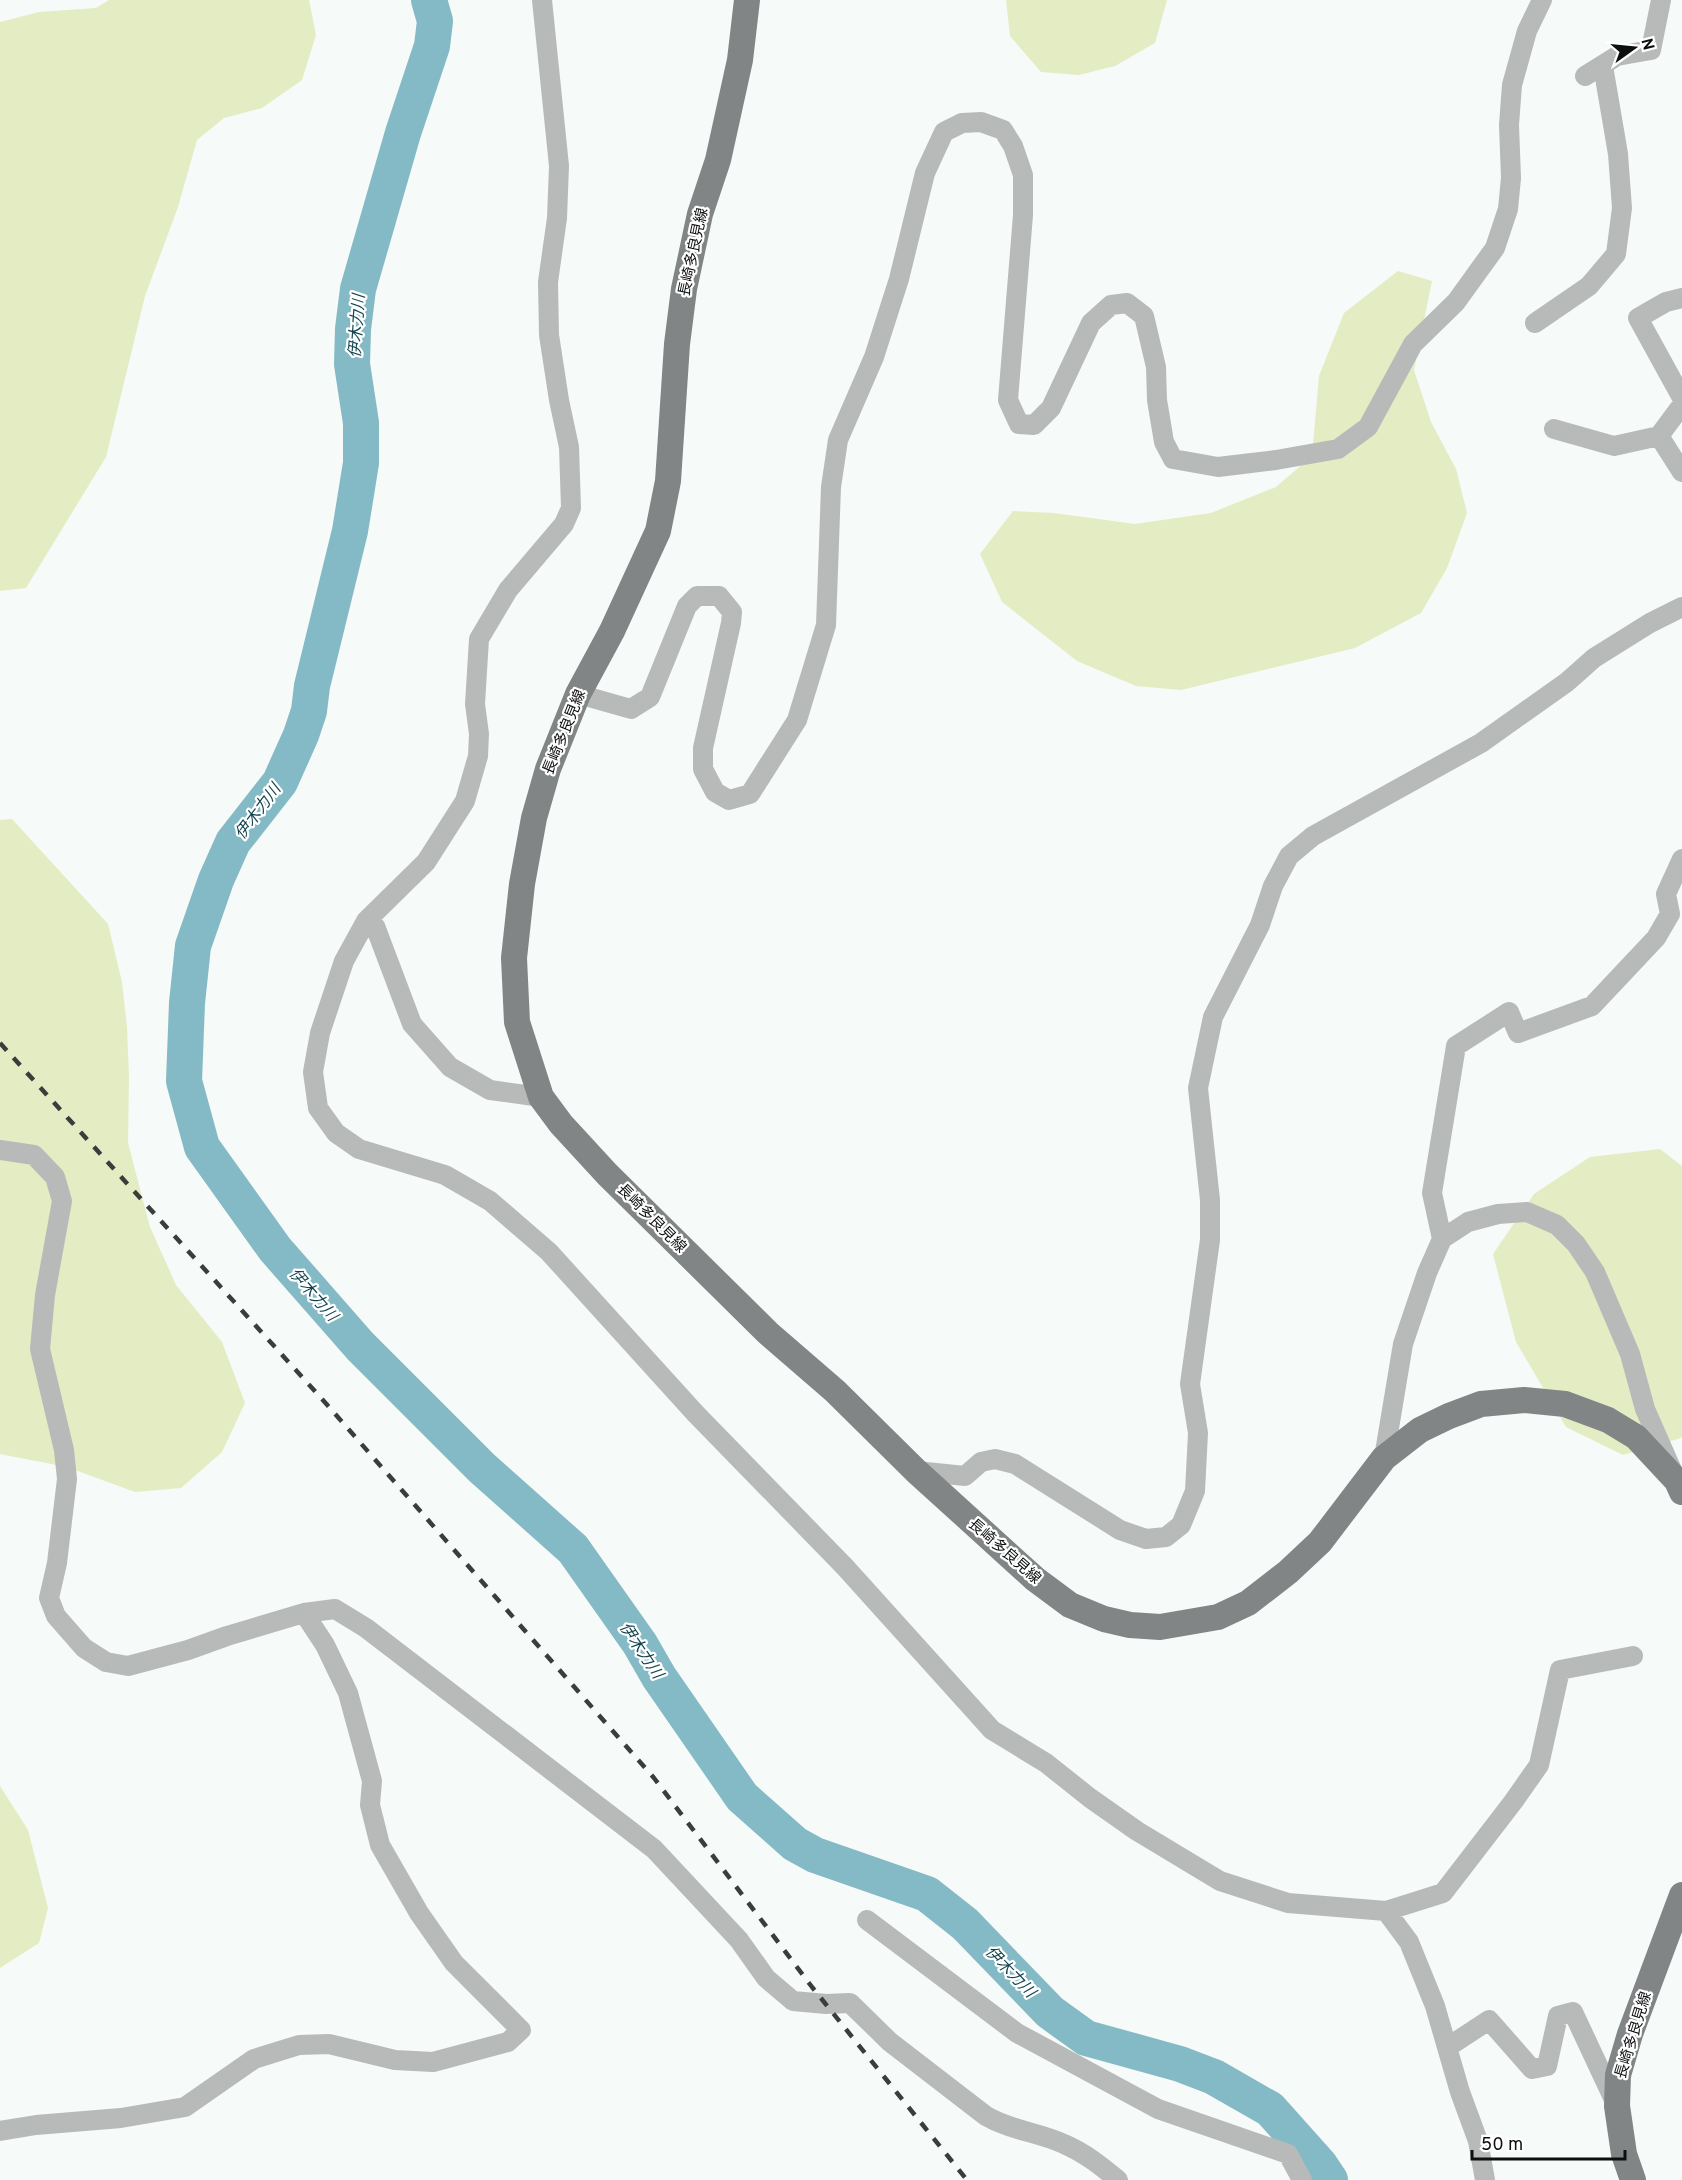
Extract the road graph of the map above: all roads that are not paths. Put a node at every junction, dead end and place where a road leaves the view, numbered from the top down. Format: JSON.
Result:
{"nodes":[{"id":1,"x":542,"y":0,"type":"edge"},
{"id":2,"x":747,"y":0,"type":"edge"},
{"id":3,"x":1542,"y":0,"type":"edge"},
{"id":4,"x":1661,"y":0,"type":"edge"},
{"id":5,"x":1603,"y":66,"type":"junction"},
{"id":6,"x":1585,"y":76,"type":"dead end"},
{"id":7,"x":1682,"y":298,"type":"edge"},
{"id":8,"x":1535,"y":323,"type":"dead end"},
{"id":9,"x":1682,"y":398,"type":"edge"},
{"id":10,"x":1682,"y":405,"type":"edge"},
{"id":11,"x":1554,"y":429,"type":"dead end"},
{"id":12,"x":1659,"y":436,"type":"junction"},
{"id":13,"x":1682,"y":472,"type":"edge"},
{"id":14,"x":1682,"y":607,"type":"edge"},
{"id":15,"x":1682,"y":617,"type":"edge"},
{"id":16,"x":1650,"y":622,"type":"junction"},
{"id":17,"x":578,"y":694,"type":"junction"},
{"id":18,"x":1682,"y":859,"type":"edge"},
{"id":19,"x":366,"y":921,"type":"junction"},
{"id":20,"x":541,"y":1097,"type":"junction"},
{"id":21,"x":0,"y":1150,"type":"edge"},
{"id":22,"x":1442,"y":1239,"type":"junction"},
{"id":23,"x":1384,"y":1458,"type":"junction"},
{"id":24,"x":916,"y":1471,"type":"junction"},
{"id":25,"x":1680,"y":1486,"type":"edge"},
{"id":26,"x":304,"y":1613,"type":"junction"},
{"id":27,"x":1634,"y":1656,"type":"dead end"},
{"id":28,"x":1682,"y":1895,"type":"edge"},
{"id":29,"x":1386,"y":1911,"type":"junction"},
{"id":30,"x":867,"y":1920,"type":"dead end"},
{"id":31,"x":1448,"y":2047,"type":"junction"},
{"id":32,"x":1617,"y":2106,"type":"junction"},
{"id":33,"x":0,"y":2131,"type":"edge"},
{"id":34,"x":1118,"y":2180,"type":"edge"},
{"id":35,"x":1302,"y":2180,"type":"edge"},
{"id":36,"x":1485,"y":2180,"type":"edge"},
{"id":37,"x":1633,"y":2180,"type":"edge"}],
"edges":[{"from":1,"to":19,"type":"street"},
{"from":2,"to":17,"type":"main road","name":"長崎多良見線"},
{"from":3,"to":17,"type":"street"},
{"from":4,"to":5,"type":"street"},
{"from":5,"to":6,"type":"street"},
{"from":5,"to":8,"type":"street"},
{"from":7,"to":9,"type":"street"},
{"from":10,"to":12,"type":"street"},
{"from":11,"to":12,"type":"street"},
{"from":12,"to":13,"type":"street"},
{"from":14,"to":16,"type":"street"},
{"from":15,"to":16,"type":"street"},
{"from":16,"to":24,"type":"street"},
{"from":17,"to":20,"type":"main road","name":"長崎多良見線"},
{"from":18,"to":22,"type":"street"},
{"from":19,"to":20,"type":"street"},
{"from":19,"to":29,"type":"street"},
{"from":20,"to":24,"type":"main road","name":"長崎多良見線"},
{"from":21,"to":26,"type":"street"},
{"from":22,"to":23,"type":"street"},
{"from":22,"to":25,"type":"street"},
{"from":23,"to":24,"type":"main road","name":"長崎多良見線"},
{"from":23,"to":25,"type":"main road","name":"長崎多良見線"},
{"from":26,"to":33,"type":"street"},
{"from":26,"to":34,"type":"street"},
{"from":27,"to":29,"type":"street"},
{"from":28,"to":32,"type":"main road","name":"長崎多良見線"},
{"from":29,"to":31,"type":"street"},
{"from":30,"to":35,"type":"street"},
{"from":31,"to":32,"type":"street"},
{"from":31,"to":36,"type":"street"},
{"from":32,"to":37,"type":"main road","name":"長崎多良見線"}]}
